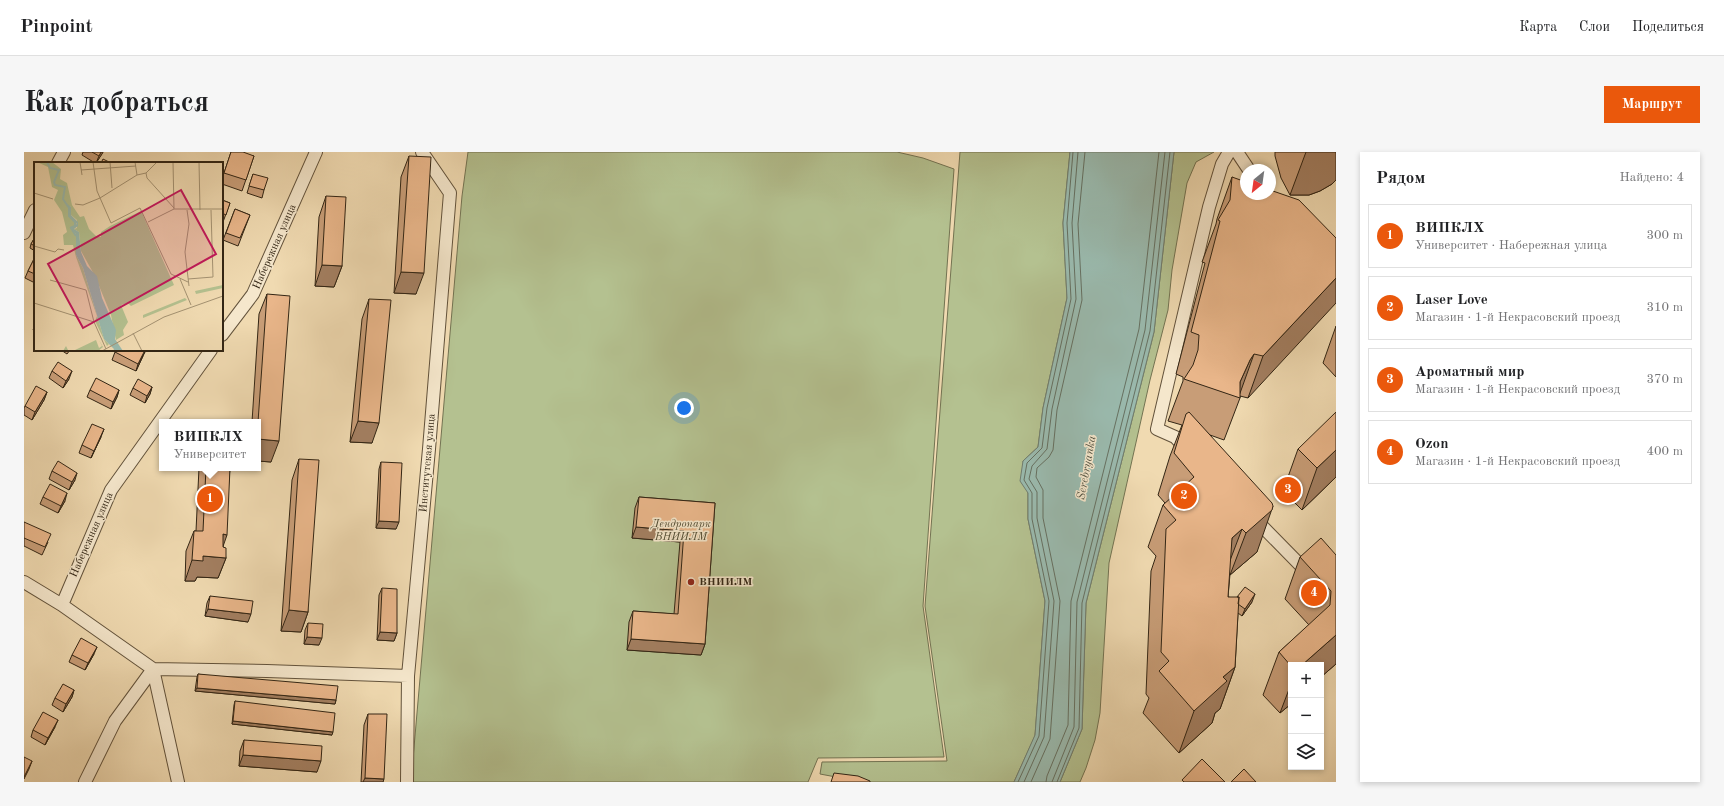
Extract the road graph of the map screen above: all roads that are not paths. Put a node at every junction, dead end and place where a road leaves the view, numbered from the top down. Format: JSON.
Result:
{"nodes":[{"id":1,"x":64,"y":152,"type":"edge"},
{"id":2,"x":316,"y":152,"type":"edge"},
{"id":3,"x":422,"y":152,"type":"edge"},
{"id":4,"x":1229,"y":152,"type":"edge"},
{"id":5,"x":1237,"y":152,"type":"edge"},
{"id":6,"x":59,"y":162,"type":"edge"},
{"id":7,"x":1245,"y":164,"type":"edge"},
{"id":8,"x":34,"y":212,"type":"edge"},
{"id":9,"x":24,"y":233,"type":"edge"},
{"id":10,"x":223,"y":334,"type":"edge"},
{"id":11,"x":210,"y":351,"type":"edge"},
{"id":12,"x":162,"y":419,"type":"edge"},
{"id":13,"x":159,"y":423,"type":"edge"},
{"id":14,"x":1196,"y":460,"type":"edge"},
{"id":15,"x":1244,"y":508,"type":"edge"},
{"id":16,"x":24,"y":582,"type":"edge"},
{"id":17,"x":1320,"y":586,"type":"edge"},
{"id":18,"x":62,"y":605,"type":"junction"},
{"id":19,"x":153,"y":669,"type":"junction"},
{"id":20,"x":408,"y":676,"type":"junction"},
{"id":21,"x":85,"y":782,"type":"edge"},
{"id":22,"x":178,"y":782,"type":"edge"},
{"id":23,"x":407,"y":782,"type":"edge"}],
"edges":[{"from":1,"to":6,"type":"street"},
{"from":2,"to":10,"type":"street","name":"Набережная улица"},
{"from":3,"to":20,"type":"street","name":"Институтская улица"},
{"from":4,"to":14,"type":"street"},
{"from":5,"to":7,"type":"street"},
{"from":8,"to":9,"type":"street"},
{"from":11,"to":12,"type":"street","name":"Набережная улица"},
{"from":13,"to":18,"type":"street","name":"Набережная улица"},
{"from":15,"to":17,"type":"street"},
{"from":16,"to":18,"type":"street"},
{"from":18,"to":19,"type":"street"},
{"from":19,"to":20,"type":"street"},
{"from":19,"to":21,"type":"street"},
{"from":19,"to":22,"type":"street"},
{"from":20,"to":23,"type":"street","name":"Институтская улица"}]}
